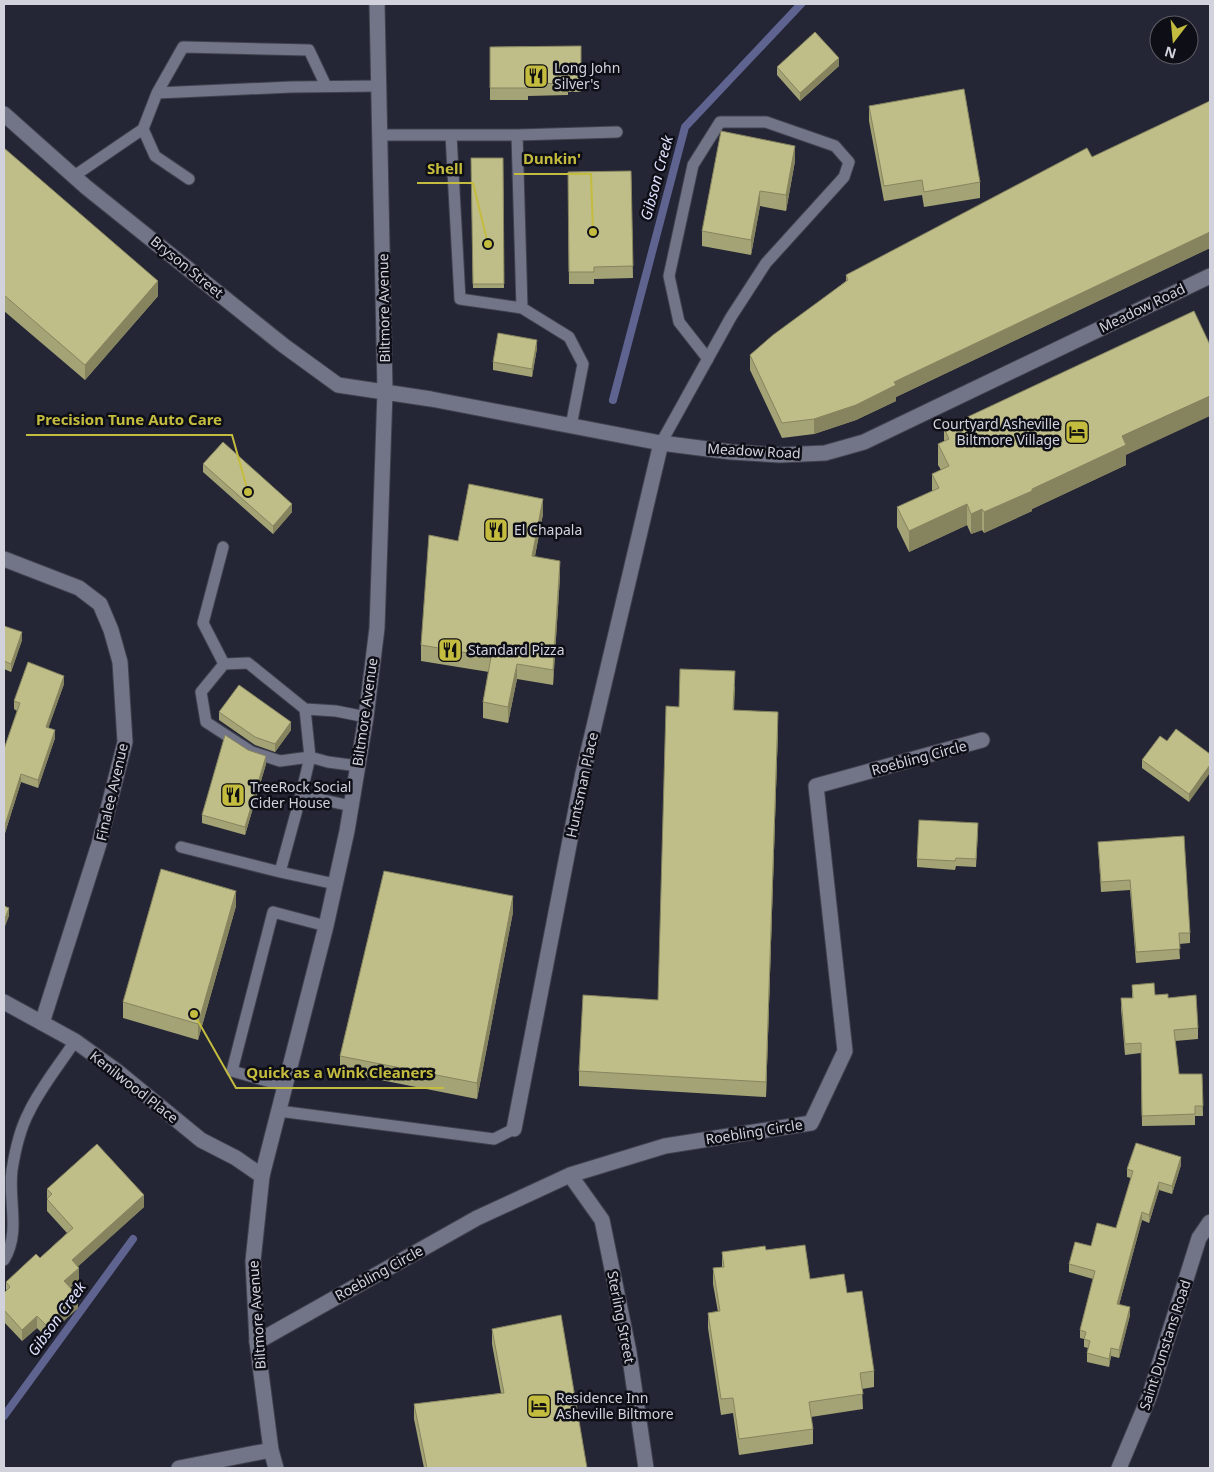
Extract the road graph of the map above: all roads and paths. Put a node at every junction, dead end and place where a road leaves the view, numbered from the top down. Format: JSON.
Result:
{"nodes":[{"id":1,"x":378,"y":4,"type":"edge"},
{"id":2,"x":326,"y":86,"type":"junction"},
{"id":3,"x":380,"y":86,"type":"junction"},
{"id":4,"x":157,"y":94,"type":"junction"},
{"id":5,"x":4,"y":114,"type":"edge"},
{"id":6,"x":143,"y":129,"type":"junction"},
{"id":7,"x":617,"y":132,"type":"dead end"},
{"id":8,"x":380,"y":135,"type":"junction"},
{"id":9,"x":451,"y":135,"type":"junction"},
{"id":10,"x":517,"y":135,"type":"junction"},
{"id":11,"x":74,"y":176,"type":"junction"},
{"id":12,"x":189,"y":179,"type":"dead end"},
{"id":13,"x":1210,"y":276,"type":"edge"},
{"id":14,"x":522,"y":308,"type":"junction"},
{"id":15,"x":708,"y":359,"type":"junction"},
{"id":16,"x":385,"y":392,"type":"junction"},
{"id":17,"x":571,"y":426,"type":"junction"},
{"id":18,"x":661,"y":443,"type":"junction"},
{"id":19,"x":223,"y":547,"type":"dead end"},
{"id":20,"x":4,"y":558,"type":"edge"},
{"id":21,"x":224,"y":664,"type":"junction"},
{"id":22,"x":305,"y":709,"type":"junction"},
{"id":23,"x":366,"y":717,"type":"junction"},
{"id":24,"x":982,"y":740,"type":"dead end"},
{"id":25,"x":310,"y":757,"type":"junction"},
{"id":26,"x":358,"y":766,"type":"junction"},
{"id":27,"x":301,"y":795,"type":"junction"},
{"id":28,"x":351,"y":806,"type":"junction"},
{"id":29,"x":181,"y":848,"type":"dead end"},
{"id":30,"x":280,"y":872,"type":"junction"},
{"id":31,"x":335,"y":884,"type":"junction"},
{"id":32,"x":326,"y":926,"type":"junction"},
{"id":33,"x":4,"y":1002,"type":"edge"},
{"id":34,"x":42,"y":1022,"type":"junction"},
{"id":35,"x":75,"y":1042,"type":"junction"},
{"id":36,"x":285,"y":1086,"type":"junction"},
{"id":37,"x":278,"y":1111,"type":"junction"},
{"id":38,"x":514,"y":1129,"type":"joint"},
{"id":39,"x":570,"y":1175,"type":"junction"},
{"id":40,"x":262,"y":1176,"type":"junction"},
{"id":41,"x":1210,"y":1222,"type":"edge"},
{"id":42,"x":4,"y":1260,"type":"edge"},
{"id":43,"x":257,"y":1342,"type":"junction"},
{"id":44,"x":271,"y":1450,"type":"junction"},
{"id":45,"x":179,"y":1468,"type":"edge"},
{"id":46,"x":276,"y":1468,"type":"edge"},
{"id":47,"x":646,"y":1468,"type":"edge"},
{"id":48,"x":1119,"y":1468,"type":"edge"}],
"edges":[{"from":1,"to":3,"type":"street","name":"Biltmore Avenue"},
{"from":2,"to":3,"type":"lane"},
{"from":2,"to":4,"type":"lane"},
{"from":2,"to":4,"type":"lane"},
{"from":3,"to":8,"type":"street","name":"Biltmore Avenue"},
{"from":4,"to":6,"type":"lane"},
{"from":5,"to":11,"type":"street","name":"Bryson Street"},
{"from":6,"to":11,"type":"lane"},
{"from":6,"to":12,"type":"lane"},
{"from":7,"to":10,"type":"lane"},
{"from":8,"to":9,"type":"lane"},
{"from":8,"to":16,"type":"street","name":"Biltmore Avenue"},
{"from":9,"to":10,"type":"lane"},
{"from":9,"to":14,"type":"lane"},
{"from":10,"to":14,"type":"lane"},
{"from":11,"to":16,"type":"street","name":"Bryson Street"},
{"from":13,"to":18,"type":"street","name":"Meadow Road"},
{"from":14,"to":17,"type":"lane"},
{"from":15,"to":15,"type":"lane"},
{"from":15,"to":18,"type":"lane"},
{"from":16,"to":17,"type":"street","name":"Meadow Road"},
{"from":16,"to":23,"type":"street","name":"Biltmore Avenue"},
{"from":17,"to":18,"type":"street","name":"Meadow Road"},
{"from":18,"to":38,"type":"street","name":"Huntsman Place"},
{"from":19,"to":21,"type":"lane"},
{"from":20,"to":34,"type":"street","name":"Finalee Avenue"},
{"from":21,"to":22,"type":"lane"},
{"from":21,"to":25,"type":"lane"},
{"from":22,"to":23,"type":"lane"},
{"from":22,"to":25,"type":"lane"},
{"from":23,"to":26,"type":"street","name":"Biltmore Avenue"},
{"from":24,"to":39,"type":"street","name":"Roebling Circle"},
{"from":25,"to":26,"type":"lane"},
{"from":25,"to":27,"type":"lane"},
{"from":26,"to":28,"type":"street","name":"Biltmore Avenue"},
{"from":27,"to":28,"type":"lane"},
{"from":27,"to":30,"type":"lane"},
{"from":28,"to":31,"type":"street","name":"Biltmore Avenue"},
{"from":29,"to":30,"type":"lane"},
{"from":30,"to":31,"type":"lane"},
{"from":31,"to":32,"type":"street","name":"Biltmore Avenue"},
{"from":32,"to":36,"type":"street","name":"Biltmore Avenue"},
{"from":32,"to":36,"type":"lane"},
{"from":33,"to":34,"type":"street","name":"Kenilwood Place"},
{"from":34,"to":35,"type":"street","name":"Kenilwood Place"},
{"from":35,"to":40,"type":"street","name":"Kenilwood Place"},
{"from":35,"to":42,"type":"lane"},
{"from":36,"to":37,"type":"street","name":"Biltmore Avenue"},
{"from":37,"to":38,"type":"lane"},
{"from":37,"to":40,"type":"street","name":"Biltmore Avenue"},
{"from":39,"to":43,"type":"street","name":"Roebling Circle"},
{"from":39,"to":47,"type":"street","name":"Sterling Street"},
{"from":40,"to":43,"type":"street","name":"Biltmore Avenue"},
{"from":41,"to":48,"type":"street","name":"Saint Dunstans Road"},
{"from":43,"to":44,"type":"street","name":"Biltmore Avenue"},
{"from":44,"to":45,"type":"street"},
{"from":44,"to":46,"type":"street","name":"Biltmore Avenue"}]}
